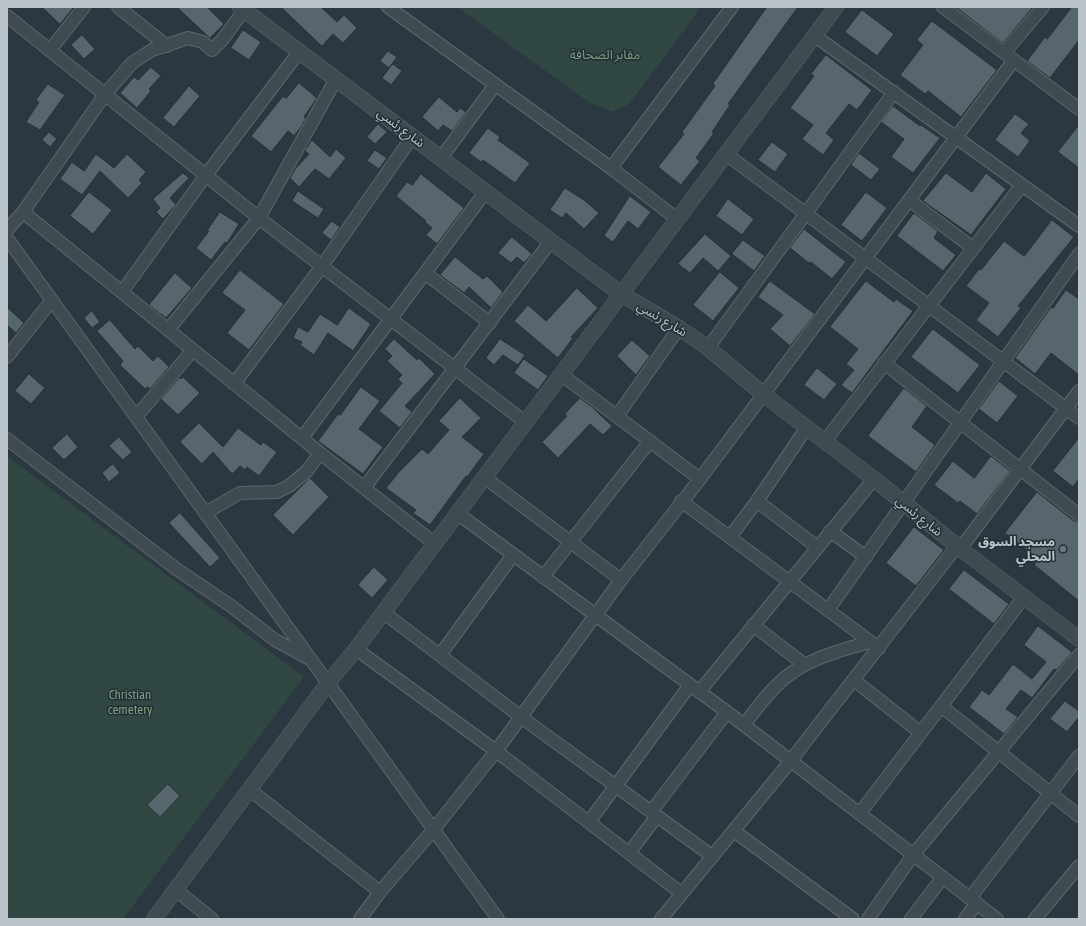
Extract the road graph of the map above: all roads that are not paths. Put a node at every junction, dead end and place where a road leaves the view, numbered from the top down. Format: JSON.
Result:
{"nodes":[{"id":1,"x":84,"y":7,"type":"edge"},
{"id":2,"x":118,"y":7,"type":"edge"},
{"id":3,"x":388,"y":7,"type":"edge"},
{"id":4,"x":732,"y":7,"type":"edge"},
{"id":5,"x":836,"y":7,"type":"edge"},
{"id":6,"x":943,"y":7,"type":"edge"},
{"id":7,"x":1043,"y":7,"type":"edge"},
{"id":8,"x":242,"y":9,"type":"edge"},
{"id":9,"x":7,"y":16,"type":"edge"},
{"id":10,"x":815,"y":36,"type":"junction"},
{"id":11,"x":167,"y":46,"type":"junction"},
{"id":12,"x":50,"y":50,"type":"junction"},
{"id":13,"x":299,"y":52,"type":"junction"},
{"id":14,"x":1009,"y":57,"type":"junction"},
{"id":15,"x":336,"y":79,"type":"junction"},
{"id":16,"x":495,"y":85,"type":"junction"},
{"id":17,"x":894,"y":92,"type":"junction"},
{"id":18,"x":106,"y":94,"type":"junction"},
{"id":19,"x":1077,"y":103,"type":"edge"},
{"id":20,"x":412,"y":136,"type":"junction"},
{"id":21,"x":957,"y":138,"type":"junction"},
{"id":22,"x":726,"y":154,"type":"junction"},
{"id":23,"x":441,"y":158,"type":"junction"},
{"id":24,"x":611,"y":168,"type":"junction"},
{"id":25,"x":206,"y":175,"type":"junction"},
{"id":26,"x":1022,"y":185,"type":"junction"},
{"id":27,"x":486,"y":192,"type":"junction"},
{"id":28,"x":909,"y":200,"type":"junction"},
{"id":29,"x":23,"y":212,"type":"junction"},
{"id":30,"x":806,"y":213,"type":"junction"},
{"id":31,"x":260,"y":218,"type":"junction"},
{"id":32,"x":677,"y":219,"type":"junction"},
{"id":33,"x":1079,"y":226,"type":"edge"},
{"id":34,"x":7,"y":230,"type":"edge"},
{"id":35,"x":7,"y":238,"type":"edge"},
{"id":36,"x":551,"y":241,"type":"junction"},
{"id":37,"x":973,"y":248,"type":"junction"},
{"id":38,"x":1079,"y":254,"type":"edge"},
{"id":39,"x":866,"y":257,"type":"junction"},
{"id":40,"x":322,"y":266,"type":"junction"},
{"id":41,"x":425,"y":273,"type":"junction"},
{"id":42,"x":122,"y":292,"type":"junction"},
{"id":43,"x":621,"y":294,"type":"junction"},
{"id":44,"x":52,"y":300,"type":"junction"},
{"id":45,"x":929,"y":304,"type":"junction"},
{"id":46,"x":391,"y":318,"type":"junction"},
{"id":47,"x":490,"y":324,"type":"junction"},
{"id":48,"x":679,"y":328,"type":"junction"},
{"id":49,"x":168,"y":330,"type":"junction"},
{"id":50,"x":708,"y":348,"type":"junction"},
{"id":51,"x":193,"y":350,"type":"junction"},
{"id":52,"x":7,"y":357,"type":"edge"},
{"id":53,"x":1004,"y":362,"type":"junction"},
{"id":54,"x":884,"y":363,"type":"junction"},
{"id":55,"x":455,"y":369,"type":"junction"},
{"id":56,"x":562,"y":375,"type":"junction"},
{"id":57,"x":234,"y":384,"type":"junction"},
{"id":58,"x":1079,"y":391,"type":"edge"},
{"id":59,"x":763,"y":394,"type":"junction"},
{"id":60,"x":1066,"y":409,"type":"junction"},
{"id":61,"x":617,"y":416,"type":"junction"},
{"id":62,"x":136,"y":417,"type":"junction"},
{"id":63,"x":1079,"y":418,"type":"edge"},
{"id":64,"x":525,"y":422,"type":"junction"},
{"id":65,"x":961,"y":422,"type":"junction"},
{"id":66,"x":807,"y":427,"type":"junction"},
{"id":67,"x":302,"y":438,"type":"junction"},
{"id":68,"x":7,"y":439,"type":"edge"},
{"id":69,"x":650,"y":441,"type":"junction"},
{"id":70,"x":825,"y":441,"type":"junction"},
{"id":71,"x":320,"y":453,"type":"junction"},
{"id":72,"x":1020,"y":469,"type":"junction"},
{"id":73,"x":484,"y":478,"type":"junction"},
{"id":74,"x":700,"y":479,"type":"junction"},
{"id":75,"x":874,"y":479,"type":"junction"},
{"id":76,"x":364,"y":488,"type":"junction"},
{"id":77,"x":681,"y":501,"type":"junction"},
{"id":78,"x":757,"y":501,"type":"junction"},
{"id":79,"x":904,"y":504,"type":"junction"},
{"id":80,"x":206,"y":513,"type":"junction"},
{"id":81,"x":457,"y":513,"type":"junction"},
{"id":82,"x":1079,"y":515,"type":"edge"},
{"id":83,"x":830,"y":531,"type":"junction"},
{"id":84,"x":730,"y":537,"type":"junction"},
{"id":85,"x":571,"y":542,"type":"junction"},
{"id":86,"x":435,"y":544,"type":"junction"},
{"id":87,"x":817,"y":547,"type":"junction"},
{"id":88,"x":958,"y":548,"type":"junction"},
{"id":89,"x":513,"y":555,"type":"junction"},
{"id":90,"x":866,"y":557,"type":"junction"},
{"id":91,"x":544,"y":577,"type":"junction"},
{"id":92,"x":620,"y":580,"type":"junction"},
{"id":93,"x":789,"y":581,"type":"junction"},
{"id":94,"x":1024,"y":597,"type":"junction"},
{"id":95,"x":828,"y":610,"type":"junction"},
{"id":96,"x":383,"y":612,"type":"junction"},
{"id":97,"x":596,"y":616,"type":"junction"},
{"id":98,"x":753,"y":625,"type":"junction"},
{"id":99,"x":1079,"y":639,"type":"edge"},
{"id":100,"x":874,"y":645,"type":"junction"},
{"id":101,"x":356,"y":649,"type":"junction"},
{"id":102,"x":440,"y":655,"type":"junction"},
{"id":103,"x":1079,"y":655,"type":"edge"},
{"id":104,"x":311,"y":660,"type":"junction"},
{"id":105,"x":805,"y":665,"type":"junction"},
{"id":106,"x":854,"y":680,"type":"junction"},
{"id":107,"x":328,"y":683,"type":"junction"},
{"id":108,"x":694,"y":688,"type":"junction"},
{"id":109,"x":941,"y":706,"type":"junction"},
{"id":110,"x":727,"y":712,"type":"junction"},
{"id":111,"x":521,"y":717,"type":"junction"},
{"id":112,"x":744,"y":725,"type":"junction"},
{"id":113,"x":921,"y":733,"type":"junction"},
{"id":114,"x":496,"y":751,"type":"junction"},
{"id":115,"x":999,"y":752,"type":"junction"},
{"id":116,"x":1079,"y":756,"type":"edge"},
{"id":117,"x":791,"y":760,"type":"junction"},
{"id":118,"x":616,"y":786,"type":"junction"},
{"id":119,"x":250,"y":790,"type":"junction"},
{"id":120,"x":1051,"y":793,"type":"junction"},
{"id":121,"x":860,"y":813,"type":"junction"},
{"id":122,"x":654,"y":814,"type":"junction"},
{"id":123,"x":1079,"y":816,"type":"edge"},
{"id":124,"x":589,"y":822,"type":"junction"},
{"id":125,"x":434,"y":830,"type":"junction"},
{"id":126,"x":734,"y":831,"type":"junction"},
{"id":127,"x":629,"y":853,"type":"junction"},
{"id":128,"x":913,"y":855,"type":"junction"},
{"id":129,"x":712,"y":856,"type":"junction"},
{"id":130,"x":1079,"y":866,"type":"edge"},
{"id":131,"x":943,"y":877,"type":"junction"},
{"id":132,"x":176,"y":890,"type":"junction"},
{"id":133,"x":380,"y":892,"type":"junction"},
{"id":134,"x":681,"y":893,"type":"junction"},
{"id":135,"x":974,"y":901,"type":"junction"},
{"id":136,"x":154,"y":919,"type":"edge"},
{"id":137,"x":212,"y":919,"type":"edge"},
{"id":138,"x":360,"y":919,"type":"edge"},
{"id":139,"x":498,"y":919,"type":"edge"},
{"id":140,"x":661,"y":919,"type":"edge"},
{"id":141,"x":853,"y":919,"type":"edge"},
{"id":142,"x":868,"y":919,"type":"edge"},
{"id":143,"x":910,"y":919,"type":"edge"},
{"id":144,"x":965,"y":919,"type":"edge"},
{"id":145,"x":997,"y":919,"type":"edge"},
{"id":146,"x":1036,"y":919,"type":"edge"}],
"edges":[{"from":1,"to":12,"type":"street"},
{"from":2,"to":11,"type":"street"},
{"from":3,"to":16,"type":"street"},
{"from":4,"to":24,"type":"street"},
{"from":5,"to":10,"type":"street"},
{"from":6,"to":14,"type":"street"},
{"from":7,"to":14,"type":"street"},
{"from":8,"to":11,"type":"street"},
{"from":8,"to":13,"type":"street","name":"شارع رئسي"},
{"from":9,"to":12,"type":"street"},
{"from":10,"to":17,"type":"street"},
{"from":10,"to":22,"type":"street"},
{"from":11,"to":18,"type":"street"},
{"from":12,"to":18,"type":"street"},
{"from":13,"to":15,"type":"street","name":"شارع رئسي"},
{"from":13,"to":25,"type":"street"},
{"from":14,"to":19,"type":"street"},
{"from":14,"to":21,"type":"street"},
{"from":15,"to":20,"type":"street","name":"شارع رئسي"},
{"from":15,"to":31,"type":"street"},
{"from":16,"to":23,"type":"street"},
{"from":16,"to":24,"type":"street"},
{"from":17,"to":21,"type":"street"},
{"from":17,"to":30,"type":"street"},
{"from":18,"to":25,"type":"street"},
{"from":18,"to":29,"type":"street"},
{"from":20,"to":23,"type":"street","name":"شارع رئسي"},
{"from":20,"to":40,"type":"street"},
{"from":21,"to":26,"type":"street"},
{"from":21,"to":28,"type":"street"},
{"from":22,"to":30,"type":"street"},
{"from":22,"to":32,"type":"street"},
{"from":23,"to":27,"type":"street","name":"شارع رئسي"},
{"from":24,"to":32,"type":"street"},
{"from":25,"to":31,"type":"street"},
{"from":25,"to":42,"type":"street"},
{"from":26,"to":33,"type":"street"},
{"from":26,"to":37,"type":"street"},
{"from":27,"to":36,"type":"street","name":"شارع رئسي"},
{"from":27,"to":41,"type":"street"},
{"from":28,"to":37,"type":"street"},
{"from":28,"to":39,"type":"street"},
{"from":29,"to":34,"type":"street"},
{"from":29,"to":42,"type":"street"},
{"from":30,"to":39,"type":"street"},
{"from":30,"to":50,"type":"street"},
{"from":31,"to":40,"type":"street"},
{"from":31,"to":49,"type":"street"},
{"from":32,"to":43,"type":"street"},
{"from":35,"to":44,"type":"street"},
{"from":36,"to":43,"type":"street","name":"شارع رئسي"},
{"from":36,"to":47,"type":"street"},
{"from":37,"to":45,"type":"street"},
{"from":38,"to":53,"type":"street"},
{"from":39,"to":45,"type":"street"},
{"from":39,"to":59,"type":"street"},
{"from":40,"to":46,"type":"street"},
{"from":40,"to":57,"type":"street"},
{"from":41,"to":46,"type":"street"},
{"from":41,"to":47,"type":"street"},
{"from":42,"to":49,"type":"street"},
{"from":43,"to":48,"type":"street","name":"شارع رئسي"},
{"from":43,"to":56,"type":"street"},
{"from":44,"to":52,"type":"street"},
{"from":44,"to":62,"type":"street"},
{"from":45,"to":53,"type":"street"},
{"from":45,"to":54,"type":"street"},
{"from":46,"to":55,"type":"street"},
{"from":46,"to":67,"type":"street"},
{"from":47,"to":55,"type":"street"},
{"from":48,"to":50,"type":"street","name":"شارع رئسي"},
{"from":48,"to":61,"type":"street"},
{"from":49,"to":51,"type":"street"},
{"from":50,"to":59,"type":"street","name":"شارع رئسي"},
{"from":51,"to":57,"type":"street"},
{"from":51,"to":62,"type":"street"},
{"from":53,"to":60,"type":"street"},
{"from":53,"to":65,"type":"street"},
{"from":54,"to":65,"type":"street"},
{"from":54,"to":70,"type":"street"},
{"from":55,"to":64,"type":"street"},
{"from":55,"to":76,"type":"street"},
{"from":56,"to":61,"type":"street"},
{"from":56,"to":64,"type":"street"},
{"from":57,"to":67,"type":"street"},
{"from":58,"to":60,"type":"street"},
{"from":59,"to":66,"type":"street","name":"شارع رئسي"},
{"from":59,"to":74,"type":"street"},
{"from":60,"to":63,"type":"street"},
{"from":60,"to":72,"type":"street"},
{"from":61,"to":69,"type":"street"},
{"from":62,"to":80,"type":"street"},
{"from":64,"to":73,"type":"street"},
{"from":65,"to":72,"type":"street"},
{"from":65,"to":79,"type":"street"},
{"from":66,"to":70,"type":"street","name":"شارع رئسي"},
{"from":66,"to":78,"type":"street"},
{"from":67,"to":71,"type":"street"},
{"from":68,"to":104,"type":"street"},
{"from":69,"to":74,"type":"street"},
{"from":69,"to":85,"type":"street"},
{"from":70,"to":75,"type":"street","name":"شارع رئسي"},
{"from":71,"to":76,"type":"street"},
{"from":71,"to":80,"type":"street"},
{"from":72,"to":82,"type":"street"},
{"from":72,"to":88,"type":"street"},
{"from":73,"to":81,"type":"street"},
{"from":73,"to":85,"type":"street"},
{"from":74,"to":77,"type":"street"},
{"from":75,"to":79,"type":"street","name":"شارع رئسي"},
{"from":75,"to":83,"type":"street"},
{"from":76,"to":86,"type":"street"},
{"from":77,"to":84,"type":"street"},
{"from":77,"to":92,"type":"street"},
{"from":78,"to":84,"type":"street"},
{"from":78,"to":87,"type":"street"},
{"from":79,"to":88,"type":"street","name":"شارع رئسي"},
{"from":79,"to":90,"type":"street"},
{"from":80,"to":104,"type":"street"},
{"from":81,"to":86,"type":"street"},
{"from":81,"to":89,"type":"street"},
{"from":83,"to":87,"type":"street"},
{"from":83,"to":90,"type":"street"},
{"from":84,"to":93,"type":"street"},
{"from":85,"to":91,"type":"street"},
{"from":85,"to":92,"type":"street"},
{"from":86,"to":96,"type":"street"},
{"from":87,"to":93,"type":"street"},
{"from":88,"to":94,"type":"street","name":"شارع رئسي"},
{"from":88,"to":100,"type":"street"},
{"from":89,"to":91,"type":"street"},
{"from":89,"to":102,"type":"street"},
{"from":90,"to":95,"type":"street"},
{"from":91,"to":97,"type":"street"},
{"from":92,"to":97,"type":"street"},
{"from":93,"to":95,"type":"street"},
{"from":93,"to":98,"type":"street"},
{"from":94,"to":99,"type":"street","name":"شارع رئسي"},
{"from":94,"to":109,"type":"street"},
{"from":95,"to":100,"type":"street"},
{"from":96,"to":101,"type":"street"},
{"from":96,"to":102,"type":"street"},
{"from":97,"to":108,"type":"street"},
{"from":97,"to":111,"type":"street"},
{"from":98,"to":105,"type":"street"},
{"from":98,"to":108,"type":"street"},
{"from":100,"to":105,"type":"street"},
{"from":100,"to":106,"type":"street"},
{"from":101,"to":107,"type":"street"},
{"from":101,"to":114,"type":"street"},
{"from":102,"to":111,"type":"street"},
{"from":103,"to":115,"type":"street"},
{"from":104,"to":107,"type":"street"},
{"from":105,"to":112,"type":"street"},
{"from":106,"to":113,"type":"street"},
{"from":106,"to":117,"type":"street"},
{"from":107,"to":119,"type":"street"},
{"from":107,"to":125,"type":"street"},
{"from":108,"to":110,"type":"street"},
{"from":108,"to":118,"type":"street"},
{"from":109,"to":113,"type":"street"},
{"from":109,"to":115,"type":"street"},
{"from":110,"to":112,"type":"street"},
{"from":110,"to":122,"type":"street"},
{"from":111,"to":114,"type":"street"},
{"from":111,"to":118,"type":"street"},
{"from":112,"to":117,"type":"street"},
{"from":113,"to":121,"type":"street"},
{"from":114,"to":124,"type":"street"},
{"from":114,"to":125,"type":"street"},
{"from":115,"to":120,"type":"street"},
{"from":115,"to":128,"type":"street"},
{"from":116,"to":120,"type":"street"},
{"from":117,"to":121,"type":"street"},
{"from":117,"to":126,"type":"street"},
{"from":118,"to":122,"type":"street"},
{"from":118,"to":124,"type":"street"},
{"from":119,"to":132,"type":"street"},
{"from":119,"to":133,"type":"street"},
{"from":120,"to":123,"type":"street"},
{"from":120,"to":135,"type":"street"},
{"from":121,"to":128,"type":"street"},
{"from":122,"to":127,"type":"street"},
{"from":122,"to":129,"type":"street"},
{"from":124,"to":127,"type":"street"},
{"from":125,"to":133,"type":"street"},
{"from":125,"to":139,"type":"street"},
{"from":126,"to":129,"type":"street"},
{"from":126,"to":141,"type":"street"},
{"from":127,"to":134,"type":"street"},
{"from":128,"to":131,"type":"street"},
{"from":128,"to":142,"type":"street"},
{"from":129,"to":134,"type":"street"},
{"from":130,"to":146,"type":"street"},
{"from":131,"to":135,"type":"street"},
{"from":131,"to":143,"type":"street"},
{"from":132,"to":136,"type":"street"},
{"from":132,"to":137,"type":"street"},
{"from":133,"to":138,"type":"street"},
{"from":134,"to":140,"type":"street"},
{"from":135,"to":144,"type":"street"},
{"from":135,"to":145,"type":"street"}]}
